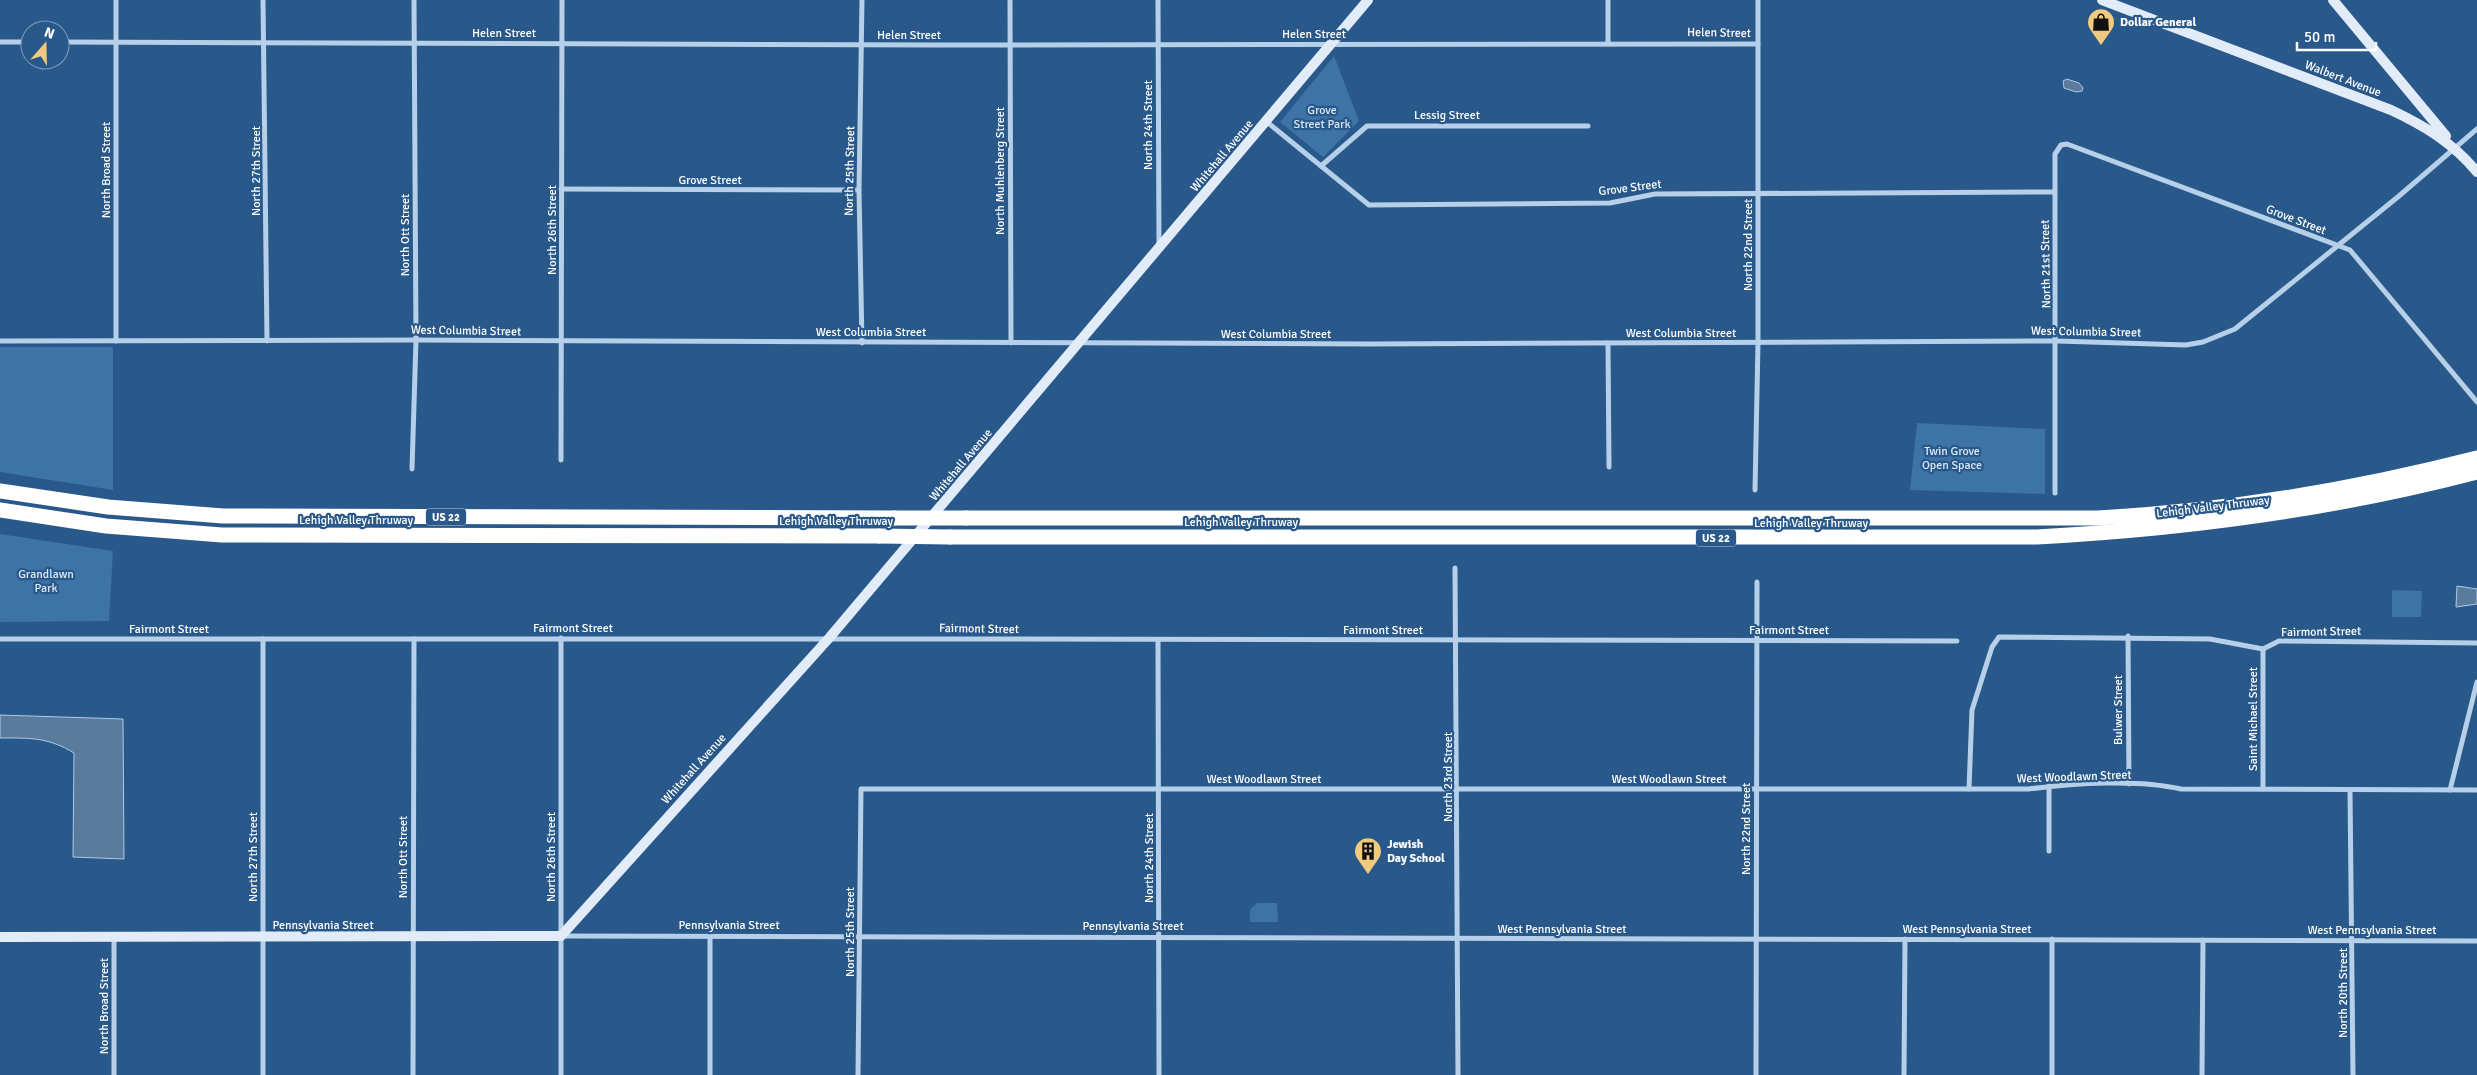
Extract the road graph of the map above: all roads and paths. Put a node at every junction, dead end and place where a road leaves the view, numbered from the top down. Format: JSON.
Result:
{"nodes":[{"id":1,"x":116,"y":0,"type":"edge"},
{"id":2,"x":263,"y":0,"type":"edge"},
{"id":3,"x":414,"y":0,"type":"edge"},
{"id":4,"x":562,"y":0,"type":"edge"},
{"id":5,"x":862,"y":0,"type":"edge"},
{"id":6,"x":1010,"y":0,"type":"edge"},
{"id":7,"x":1158,"y":0,"type":"edge"},
{"id":8,"x":1368,"y":0,"type":"edge"},
{"id":9,"x":1608,"y":0,"type":"edge"},
{"id":10,"x":1758,"y":0,"type":"edge"},
{"id":11,"x":2102,"y":0,"type":"edge"},
{"id":12,"x":2334,"y":0,"type":"edge"},
{"id":13,"x":0,"y":42,"type":"edge"},
{"id":14,"x":20,"y":42,"type":"edge"},
{"id":15,"x":70,"y":42,"type":"edge"},
{"id":16,"x":116,"y":42,"type":"junction"},
{"id":17,"x":265,"y":42,"type":"junction"},
{"id":18,"x":414,"y":42,"type":"junction"},
{"id":19,"x":1608,"y":42,"type":"junction"},
{"id":20,"x":562,"y":43,"type":"junction"},
{"id":21,"x":1010,"y":44,"type":"junction"},
{"id":22,"x":1157,"y":44,"type":"junction"},
{"id":23,"x":1333,"y":44,"type":"junction"},
{"id":24,"x":1758,"y":44,"type":"junction"},
{"id":25,"x":862,"y":45,"type":"junction"},
{"id":26,"x":1267,"y":122,"type":"junction"},
{"id":27,"x":1588,"y":126,"type":"dead end"},
{"id":28,"x":2477,"y":128,"type":"edge"},
{"id":29,"x":2454,"y":147,"type":"junction"},
{"id":30,"x":2055,"y":154,"type":"joint"},
{"id":31,"x":1321,"y":166,"type":"junction"},
{"id":32,"x":2477,"y":172,"type":"edge"},
{"id":33,"x":562,"y":189,"type":"junction"},
{"id":34,"x":859,"y":190,"type":"junction"},
{"id":35,"x":2055,"y":192,"type":"junction"},
{"id":36,"x":1758,"y":194,"type":"junction"},
{"id":37,"x":2338,"y":246,"type":"junction"},
{"id":38,"x":1159,"y":250,"type":"junction"},
{"id":39,"x":416,"y":340,"type":"junction"},
{"id":40,"x":0,"y":341,"type":"edge"},
{"id":41,"x":116,"y":341,"type":"junction"},
{"id":42,"x":267,"y":341,"type":"junction"},
{"id":43,"x":2057,"y":341,"type":"junction"},
{"id":44,"x":562,"y":342,"type":"junction"},
{"id":45,"x":862,"y":343,"type":"junction"},
{"id":46,"x":1011,"y":343,"type":"junction"},
{"id":47,"x":1608,"y":343,"type":"junction"},
{"id":48,"x":1758,"y":343,"type":"junction"},
{"id":49,"x":1080,"y":344,"type":"junction"},
{"id":50,"x":2477,"y":402,"type":"edge"},
{"id":51,"x":2477,"y":458,"type":"edge"},
{"id":52,"x":562,"y":460,"type":"dead end"},
{"id":53,"x":1609,"y":467,"type":"dead end"},
{"id":54,"x":412,"y":469,"type":"dead end"},
{"id":55,"x":2477,"y":472,"type":"edge"},
{"id":56,"x":1755,"y":490,"type":"dead end"},
{"id":57,"x":0,"y":491,"type":"edge"},
{"id":58,"x":2055,"y":493,"type":"dead end"},
{"id":59,"x":0,"y":510,"type":"edge"},
{"id":60,"x":1456,"y":568,"type":"dead end"},
{"id":61,"x":1757,"y":582,"type":"dead end"},
{"id":62,"x":2128,"y":636,"type":"junction"},
{"id":63,"x":830,"y":637,"type":"junction"},
{"id":64,"x":561,"y":638,"type":"junction"},
{"id":65,"x":0,"y":639,"type":"edge"},
{"id":66,"x":263,"y":639,"type":"junction"},
{"id":67,"x":414,"y":639,"type":"junction"},
{"id":68,"x":1457,"y":639,"type":"junction"},
{"id":69,"x":1158,"y":640,"type":"junction"},
{"id":70,"x":1757,"y":640,"type":"junction"},
{"id":71,"x":1957,"y":641,"type":"dead end"},
{"id":72,"x":2477,"y":642,"type":"edge"},
{"id":73,"x":2263,"y":649,"type":"junction"},
{"id":74,"x":2477,"y":682,"type":"edge"},
{"id":75,"x":2129,"y":784,"type":"junction"},
{"id":76,"x":2049,"y":786,"type":"junction"},
{"id":77,"x":2263,"y":788,"type":"junction"},
{"id":78,"x":861,"y":789,"type":"joint"},
{"id":79,"x":1159,"y":789,"type":"junction"},
{"id":80,"x":1458,"y":789,"type":"junction"},
{"id":81,"x":1756,"y":789,"type":"junction"},
{"id":82,"x":1969,"y":789,"type":"junction"},
{"id":83,"x":2350,"y":790,"type":"junction"},
{"id":84,"x":2450,"y":790,"type":"junction"},
{"id":85,"x":2477,"y":790,"type":"edge"},
{"id":86,"x":2049,"y":851,"type":"dead end"},
{"id":87,"x":561,"y":936,"type":"junction"},
{"id":88,"x":0,"y":937,"type":"edge"},
{"id":89,"x":114,"y":937,"type":"junction"},
{"id":90,"x":413,"y":937,"type":"junction"},
{"id":91,"x":262,"y":938,"type":"junction"},
{"id":92,"x":710,"y":938,"type":"junction"},
{"id":93,"x":860,"y":938,"type":"junction"},
{"id":94,"x":1158,"y":939,"type":"junction"},
{"id":95,"x":1457,"y":939,"type":"junction"},
{"id":96,"x":1756,"y":939,"type":"junction"},
{"id":97,"x":1905,"y":939,"type":"junction"},
{"id":98,"x":2052,"y":940,"type":"junction"},
{"id":99,"x":2203,"y":940,"type":"junction"},
{"id":100,"x":2353,"y":940,"type":"junction"},
{"id":101,"x":2477,"y":941,"type":"edge"},
{"id":102,"x":114,"y":1075,"type":"edge"},
{"id":103,"x":263,"y":1075,"type":"edge"},
{"id":104,"x":412,"y":1075,"type":"edge"},
{"id":105,"x":561,"y":1075,"type":"edge"},
{"id":106,"x":710,"y":1075,"type":"edge"},
{"id":107,"x":858,"y":1075,"type":"edge"},
{"id":108,"x":1159,"y":1075,"type":"edge"},
{"id":109,"x":1458,"y":1075,"type":"edge"},
{"id":110,"x":1756,"y":1075,"type":"edge"},
{"id":111,"x":1904,"y":1075,"type":"edge"},
{"id":112,"x":2052,"y":1075,"type":"edge"},
{"id":113,"x":2202,"y":1075,"type":"edge"},
{"id":114,"x":2353,"y":1075,"type":"edge"}],
"edges":[{"from":1,"to":16,"type":"street","name":"North Broad Street"},
{"from":2,"to":17,"type":"street","name":"North 27th Street"},
{"from":3,"to":18,"type":"street","name":"North Ott Street"},
{"from":4,"to":20,"type":"street","name":"North 26th Street"},
{"from":5,"to":25,"type":"street","name":"North 25th Street"},
{"from":6,"to":21,"type":"street","name":"North Muhlenberg Street"},
{"from":7,"to":22,"type":"street","name":"North 24th Street"},
{"from":8,"to":23,"type":"street","name":"Whitehall Avenue"},
{"from":9,"to":19,"type":"street"},
{"from":10,"to":24,"type":"street","name":"North 22nd Street"},
{"from":11,"to":29,"type":"street","name":"Walbert Avenue"},
{"from":12,"to":29,"type":"street"},
{"from":13,"to":14,"type":"street"},
{"from":15,"to":16,"type":"street","name":"Helen Street"},
{"from":16,"to":17,"type":"street","name":"Helen Street"},
{"from":16,"to":41,"type":"street","name":"North Broad Street"},
{"from":17,"to":18,"type":"street","name":"Helen Street"},
{"from":17,"to":42,"type":"street","name":"North 27th Street"},
{"from":18,"to":20,"type":"street","name":"Helen Street"},
{"from":18,"to":39,"type":"street","name":"North Ott Street"},
{"from":19,"to":23,"type":"street","name":"Helen Street"},
{"from":19,"to":24,"type":"street","name":"Helen Street"},
{"from":20,"to":25,"type":"street","name":"Helen Street"},
{"from":20,"to":33,"type":"street","name":"North 26th Street"},
{"from":21,"to":22,"type":"street","name":"Helen Street"},
{"from":21,"to":25,"type":"street","name":"Helen Street"},
{"from":21,"to":46,"type":"street","name":"North Muhlenberg Street"},
{"from":22,"to":23,"type":"street","name":"Helen Street"},
{"from":22,"to":38,"type":"street","name":"North 24th Street"},
{"from":23,"to":26,"type":"street","name":"Whitehall Avenue"},
{"from":24,"to":36,"type":"street","name":"North 22nd Street"},
{"from":25,"to":34,"type":"street","name":"North 25th Street"},
{"from":26,"to":31,"type":"street","name":"Grove Street"},
{"from":26,"to":38,"type":"street","name":"Whitehall Avenue"},
{"from":27,"to":31,"type":"street","name":"Lessig Street"},
{"from":28,"to":29,"type":"street","name":"West Columbia Street"},
{"from":29,"to":32,"type":"street","name":"Walbert Avenue"},
{"from":29,"to":37,"type":"street","name":"West Columbia Street"},
{"from":30,"to":35,"type":"street","name":"North 21st Street"},
{"from":30,"to":37,"type":"street","name":"Grove Street"},
{"from":31,"to":36,"type":"street","name":"Grove Street"},
{"from":33,"to":34,"type":"street","name":"Grove Street"},
{"from":33,"to":44,"type":"street","name":"North 26th Street"},
{"from":34,"to":45,"type":"street","name":"North 25th Street"},
{"from":35,"to":36,"type":"street","name":"Grove Street"},
{"from":35,"to":43,"type":"street","name":"North 21st Street"},
{"from":36,"to":48,"type":"street","name":"North 22nd Street"},
{"from":37,"to":43,"type":"street","name":"West Columbia Street"},
{"from":37,"to":50,"type":"street","name":"Grove Street"},
{"from":38,"to":49,"type":"street","name":"Whitehall Avenue"},
{"from":39,"to":42,"type":"street","name":"West Columbia Street"},
{"from":39,"to":44,"type":"street","name":"West Columbia Street"},
{"from":39,"to":54,"type":"street","name":"North Ott Street"},
{"from":40,"to":41,"type":"street","name":"West Columbia Street"},
{"from":41,"to":42,"type":"street","name":"West Columbia Street"},
{"from":43,"to":48,"type":"street","name":"West Columbia Street"},
{"from":43,"to":58,"type":"street","name":"North 21st Street"},
{"from":44,"to":45,"type":"street","name":"West Columbia Street"},
{"from":44,"to":52,"type":"street","name":"North 26th Street"},
{"from":45,"to":46,"type":"street","name":"West Columbia Street"},
{"from":46,"to":49,"type":"street","name":"West Columbia Street"},
{"from":47,"to":48,"type":"street","name":"West Columbia Street"},
{"from":47,"to":49,"type":"street","name":"West Columbia Street"},
{"from":47,"to":53,"type":"street"},
{"from":48,"to":56,"type":"street","name":"North 22nd Street"},
{"from":49,"to":63,"type":"street","name":"Whitehall Avenue"},
{"from":51,"to":57,"type":"highway","name":"Lehigh Valley Thruway","number":"US 22","bridge":true},
{"from":55,"to":59,"type":"highway","name":"Lehigh Valley Thruway","number":"US 22","bridge":true},
{"from":60,"to":68,"type":"street","name":"North 23rd Street"},
{"from":61,"to":70,"type":"street","name":"North 22nd Street"},
{"from":62,"to":73,"type":"street","name":"Fairmont Street"},
{"from":62,"to":75,"type":"street","name":"Bulwer Street"},
{"from":62,"to":82,"type":"street","name":"Fairmont Street"},
{"from":63,"to":64,"type":"street","name":"Fairmont Street"},
{"from":63,"to":69,"type":"street","name":"Fairmont Street"},
{"from":63,"to":87,"type":"street","name":"Whitehall Avenue"},
{"from":64,"to":67,"type":"street","name":"Fairmont Street"},
{"from":64,"to":87,"type":"street","name":"North 26th Street"},
{"from":65,"to":66,"type":"street","name":"Fairmont Street"},
{"from":66,"to":67,"type":"street","name":"Fairmont Street"},
{"from":66,"to":91,"type":"street","name":"North 27th Street"},
{"from":67,"to":90,"type":"street","name":"North Ott Street"},
{"from":68,"to":69,"type":"street","name":"Fairmont Street"},
{"from":68,"to":70,"type":"street","name":"Fairmont Street"},
{"from":68,"to":80,"type":"street","name":"North 23rd Street"},
{"from":69,"to":79,"type":"street","name":"North 24th Street"},
{"from":70,"to":71,"type":"street","name":"Fairmont Street"},
{"from":70,"to":81,"type":"street","name":"North 22nd Street"},
{"from":72,"to":73,"type":"street","name":"Fairmont Street"},
{"from":73,"to":77,"type":"street","name":"Saint Michael Street"},
{"from":74,"to":84,"type":"street"},
{"from":75,"to":76,"type":"street","name":"West Woodlawn Street"},
{"from":75,"to":77,"type":"street","name":"West Woodlawn Street"},
{"from":76,"to":82,"type":"street","name":"West Woodlawn Street"},
{"from":76,"to":86,"type":"street"},
{"from":77,"to":83,"type":"street","name":"West Woodlawn Street"},
{"from":78,"to":79,"type":"street","name":"West Woodlawn Street"},
{"from":78,"to":93,"type":"street","name":"North 25th Street"},
{"from":79,"to":80,"type":"street","name":"West Woodlawn Street"},
{"from":79,"to":94,"type":"street","name":"North 24th Street"},
{"from":80,"to":81,"type":"street","name":"West Woodlawn Street"},
{"from":80,"to":95,"type":"street","name":"North 23rd Street"},
{"from":81,"to":82,"type":"street","name":"West Woodlawn Street"},
{"from":81,"to":96,"type":"street","name":"North 22nd Street"},
{"from":83,"to":84,"type":"street","name":"West Woodlawn Street"},
{"from":83,"to":100,"type":"street","name":"North 20th Street"},
{"from":84,"to":85,"type":"street","name":"West Woodlawn Street"},
{"from":87,"to":90,"type":"street","name":"Pennsylvania Street"},
{"from":87,"to":92,"type":"street","name":"Pennsylvania Street"},
{"from":87,"to":105,"type":"street","name":"North 26th Street"},
{"from":88,"to":89,"type":"street","name":"Pennsylvania Street"},
{"from":89,"to":91,"type":"street","name":"Pennsylvania Street"},
{"from":89,"to":102,"type":"street","name":"North Broad Street"},
{"from":90,"to":91,"type":"street","name":"Pennsylvania Street"},
{"from":90,"to":104,"type":"street","name":"North Ott Street"},
{"from":91,"to":103,"type":"street","name":"North 27th Street"},
{"from":92,"to":93,"type":"street","name":"Pennsylvania Street"},
{"from":92,"to":106,"type":"street"},
{"from":93,"to":94,"type":"street","name":"Pennsylvania Street"},
{"from":93,"to":107,"type":"street","name":"North 25th Street"},
{"from":94,"to":95,"type":"street","name":"Pennsylvania Street"},
{"from":94,"to":108,"type":"street","name":"North 24th Street"},
{"from":95,"to":96,"type":"street","name":"West Pennsylvania Street"},
{"from":95,"to":109,"type":"street","name":"North 23rd Street"},
{"from":96,"to":97,"type":"street","name":"West Pennsylvania Street"},
{"from":96,"to":110,"type":"street","name":"North 22nd Street"},
{"from":97,"to":98,"type":"street","name":"West Pennsylvania Street"},
{"from":97,"to":111,"type":"street"},
{"from":98,"to":99,"type":"street","name":"West Pennsylvania Street"},
{"from":98,"to":112,"type":"street"},
{"from":99,"to":100,"type":"street","name":"West Pennsylvania Street"},
{"from":99,"to":113,"type":"street"},
{"from":100,"to":101,"type":"street","name":"West Pennsylvania Street"},
{"from":100,"to":114,"type":"street","name":"North 20th Street"}]}
